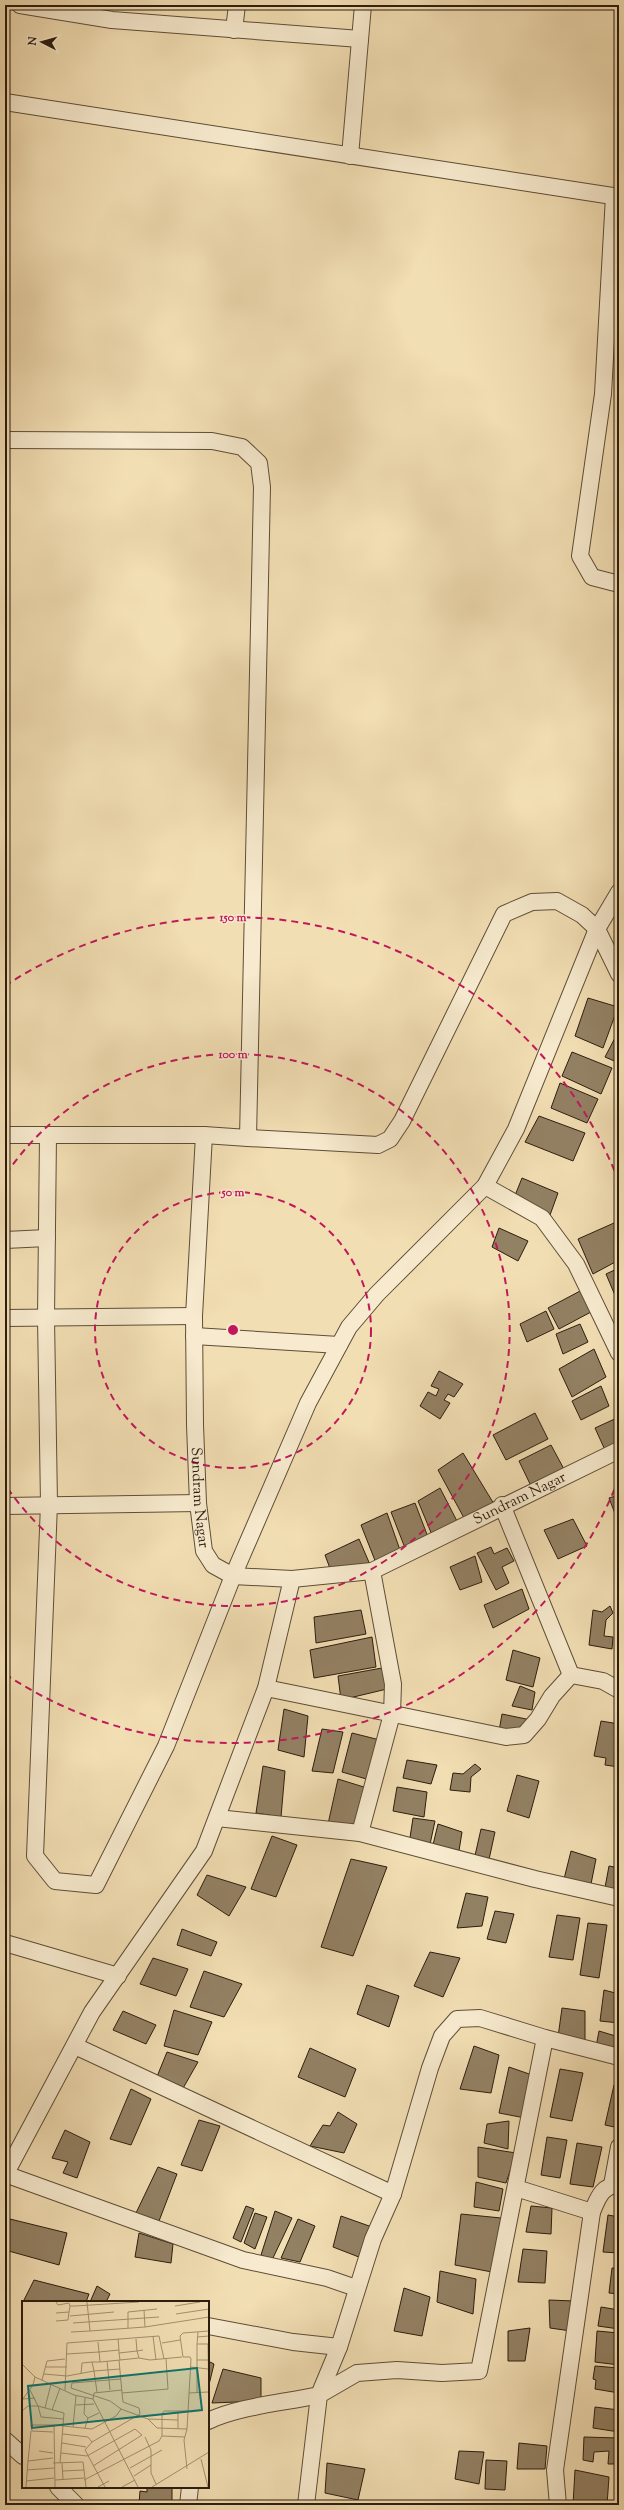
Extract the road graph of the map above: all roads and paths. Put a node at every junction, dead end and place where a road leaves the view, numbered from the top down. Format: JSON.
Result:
{"nodes":[{"id":1,"x":20,"y":5,"type":"edge"},
{"id":2,"x":237,"y":5,"type":"edge"},
{"id":3,"x":363,"y":5,"type":"edge"},
{"id":4,"x":112,"y":12,"type":"edge"},
{"id":5,"x":234,"y":30,"type":"junction"},
{"id":6,"x":360,"y":39,"type":"junction"},
{"id":7,"x":5,"y":102,"type":"edge"},
{"id":8,"x":350,"y":156,"type":"junction"},
{"id":9,"x":616,"y":196,"type":"edge"},
{"id":10,"x":612,"y":347,"type":"edge"},
{"id":11,"x":5,"y":440,"type":"edge"},
{"id":12,"x":619,"y":584,"type":"edge"},
{"id":13,"x":619,"y":892,"type":"edge"},
{"id":14,"x":598,"y":929,"type":"junction"},
{"id":15,"x":619,"y":974,"type":"edge"},
{"id":16,"x":5,"y":1135,"type":"edge"},
{"id":17,"x":48,"y":1135,"type":"junction"},
{"id":18,"x":204,"y":1135,"type":"junction"},
{"id":19,"x":248,"y":1138,"type":"junction"},
{"id":20,"x":485,"y":1186,"type":"junction"},
{"id":21,"x":47,"y":1238,"type":"junction"},
{"id":22,"x":5,"y":1240,"type":"edge"},
{"id":23,"x":194,"y":1316,"type":"junction"},
{"id":24,"x":5,"y":1318,"type":"edge"},
{"id":25,"x":46,"y":1318,"type":"junction"},
{"id":26,"x":194,"y":1336,"type":"junction"},
{"id":27,"x":339,"y":1345,"type":"junction"},
{"id":28,"x":619,"y":1353,"type":"edge"},
{"id":29,"x":619,"y":1450,"type":"edge"},
{"id":30,"x":198,"y":1503,"type":"junction"},
{"id":31,"x":48,"y":1504,"type":"junction"},
{"id":32,"x":502,"y":1505,"type":"junction"},
{"id":33,"x":5,"y":1506,"type":"edge"},
{"id":34,"x":372,"y":1571,"type":"junction"},
{"id":35,"x":233,"y":1576,"type":"junction"},
{"id":36,"x":292,"y":1579,"type":"junction"},
{"id":37,"x":572,"y":1676,"type":"junction"},
{"id":38,"x":266,"y":1688,"type":"junction"},
{"id":39,"x":619,"y":1690,"type":"edge"},
{"id":40,"x":392,"y":1714,"type":"junction"},
{"id":41,"x":217,"y":1818,"type":"junction"},
{"id":42,"x":360,"y":1833,"type":"junction"},
{"id":43,"x":619,"y":1898,"type":"edge"},
{"id":44,"x":5,"y":1943,"type":"edge"},
{"id":45,"x":118,"y":1976,"type":"junction"},
{"id":46,"x":545,"y":2038,"type":"junction"},
{"id":47,"x":75,"y":2046,"type":"junction"},
{"id":48,"x":619,"y":2057,"type":"edge"},
{"id":49,"x":619,"y":2147,"type":"edge"},
{"id":50,"x":5,"y":2174,"type":"edge"},
{"id":51,"x":615,"y":2185,"type":"edge"},
{"id":52,"x":516,"y":2188,"type":"junction"},
{"id":53,"x":393,"y":2194,"type":"junction"},
{"id":54,"x":592,"y":2212,"type":"junction"},
{"id":55,"x":356,"y":2288,"type":"junction"},
{"id":56,"x":209,"y":2326,"type":"edge"},
{"id":57,"x":339,"y":2347,"type":"junction"},
{"id":58,"x":319,"y":2395,"type":"junction"},
{"id":59,"x":209,"y":2422,"type":"edge"},
{"id":60,"x":5,"y":2440,"type":"edge"},
{"id":61,"x":22,"y":2455,"type":"edge"},
{"id":62,"x":63,"y":2488,"type":"edge"},
{"id":63,"x":190,"y":2488,"type":"edge"},
{"id":64,"x":76,"y":2505,"type":"edge"},
{"id":65,"x":188,"y":2505,"type":"edge"},
{"id":66,"x":306,"y":2505,"type":"edge"},
{"id":67,"x":558,"y":2505,"type":"edge"}],
"edges":[{"from":1,"to":4,"type":"street"},
{"from":2,"to":5,"type":"street"},
{"from":3,"to":6,"type":"street"},
{"from":4,"to":5,"type":"street"},
{"from":5,"to":6,"type":"street"},
{"from":6,"to":8,"type":"street"},
{"from":7,"to":8,"type":"street"},
{"from":8,"to":9,"type":"street"},
{"from":9,"to":10,"type":"street"},
{"from":10,"to":12,"type":"street"},
{"from":11,"to":19,"type":"street"},
{"from":13,"to":14,"type":"street"},
{"from":14,"to":15,"type":"street"},
{"from":14,"to":19,"type":"street"},
{"from":14,"to":20,"type":"street"},
{"from":16,"to":17,"type":"street"},
{"from":17,"to":18,"type":"street"},
{"from":17,"to":21,"type":"street"},
{"from":18,"to":19,"type":"street"},
{"from":18,"to":23,"type":"street","name":"Sundram Nagar"},
{"from":20,"to":27,"type":"street"},
{"from":20,"to":28,"type":"street"},
{"from":21,"to":22,"type":"street"},
{"from":21,"to":25,"type":"street"},
{"from":23,"to":25,"type":"street"},
{"from":23,"to":26,"type":"street","name":"Sundram Nagar"},
{"from":24,"to":25,"type":"street"},
{"from":25,"to":31,"type":"street"},
{"from":26,"to":27,"type":"street"},
{"from":26,"to":30,"type":"street","name":"Sundram Nagar"},
{"from":27,"to":35,"type":"street"},
{"from":29,"to":32,"type":"street","name":"Sundram Nagar"},
{"from":30,"to":31,"type":"street"},
{"from":30,"to":35,"type":"street","name":"Sundram Nagar"},
{"from":31,"to":33,"type":"street"},
{"from":31,"to":35,"type":"street"},
{"from":32,"to":34,"type":"street","name":"Sundram Nagar"},
{"from":32,"to":37,"type":"street"},
{"from":34,"to":36,"type":"street","name":"Sundram Nagar"},
{"from":34,"to":40,"type":"street"},
{"from":35,"to":36,"type":"street","name":"Sundram Nagar"},
{"from":36,"to":38,"type":"street"},
{"from":37,"to":39,"type":"street"},
{"from":37,"to":40,"type":"street"},
{"from":38,"to":40,"type":"street"},
{"from":38,"to":41,"type":"street"},
{"from":40,"to":42,"type":"street"},
{"from":41,"to":42,"type":"street"},
{"from":41,"to":45,"type":"street"},
{"from":42,"to":43,"type":"street"},
{"from":44,"to":45,"type":"street"},
{"from":45,"to":47,"type":"street"},
{"from":46,"to":48,"type":"street"},
{"from":46,"to":52,"type":"street"},
{"from":46,"to":53,"type":"street"},
{"from":47,"to":50,"type":"street"},
{"from":47,"to":53,"type":"street"},
{"from":49,"to":51,"type":"street"},
{"from":50,"to":55,"type":"street"},
{"from":51,"to":54,"type":"street"},
{"from":52,"to":54,"type":"street"},
{"from":52,"to":58,"type":"street"},
{"from":53,"to":55,"type":"street"},
{"from":54,"to":67,"type":"street"},
{"from":55,"to":57,"type":"street"},
{"from":56,"to":57,"type":"street"},
{"from":57,"to":58,"type":"street"},
{"from":58,"to":59,"type":"street"},
{"from":58,"to":66,"type":"street"},
{"from":60,"to":61,"type":"street"},
{"from":62,"to":64,"type":"street"},
{"from":63,"to":65,"type":"street"}]}
